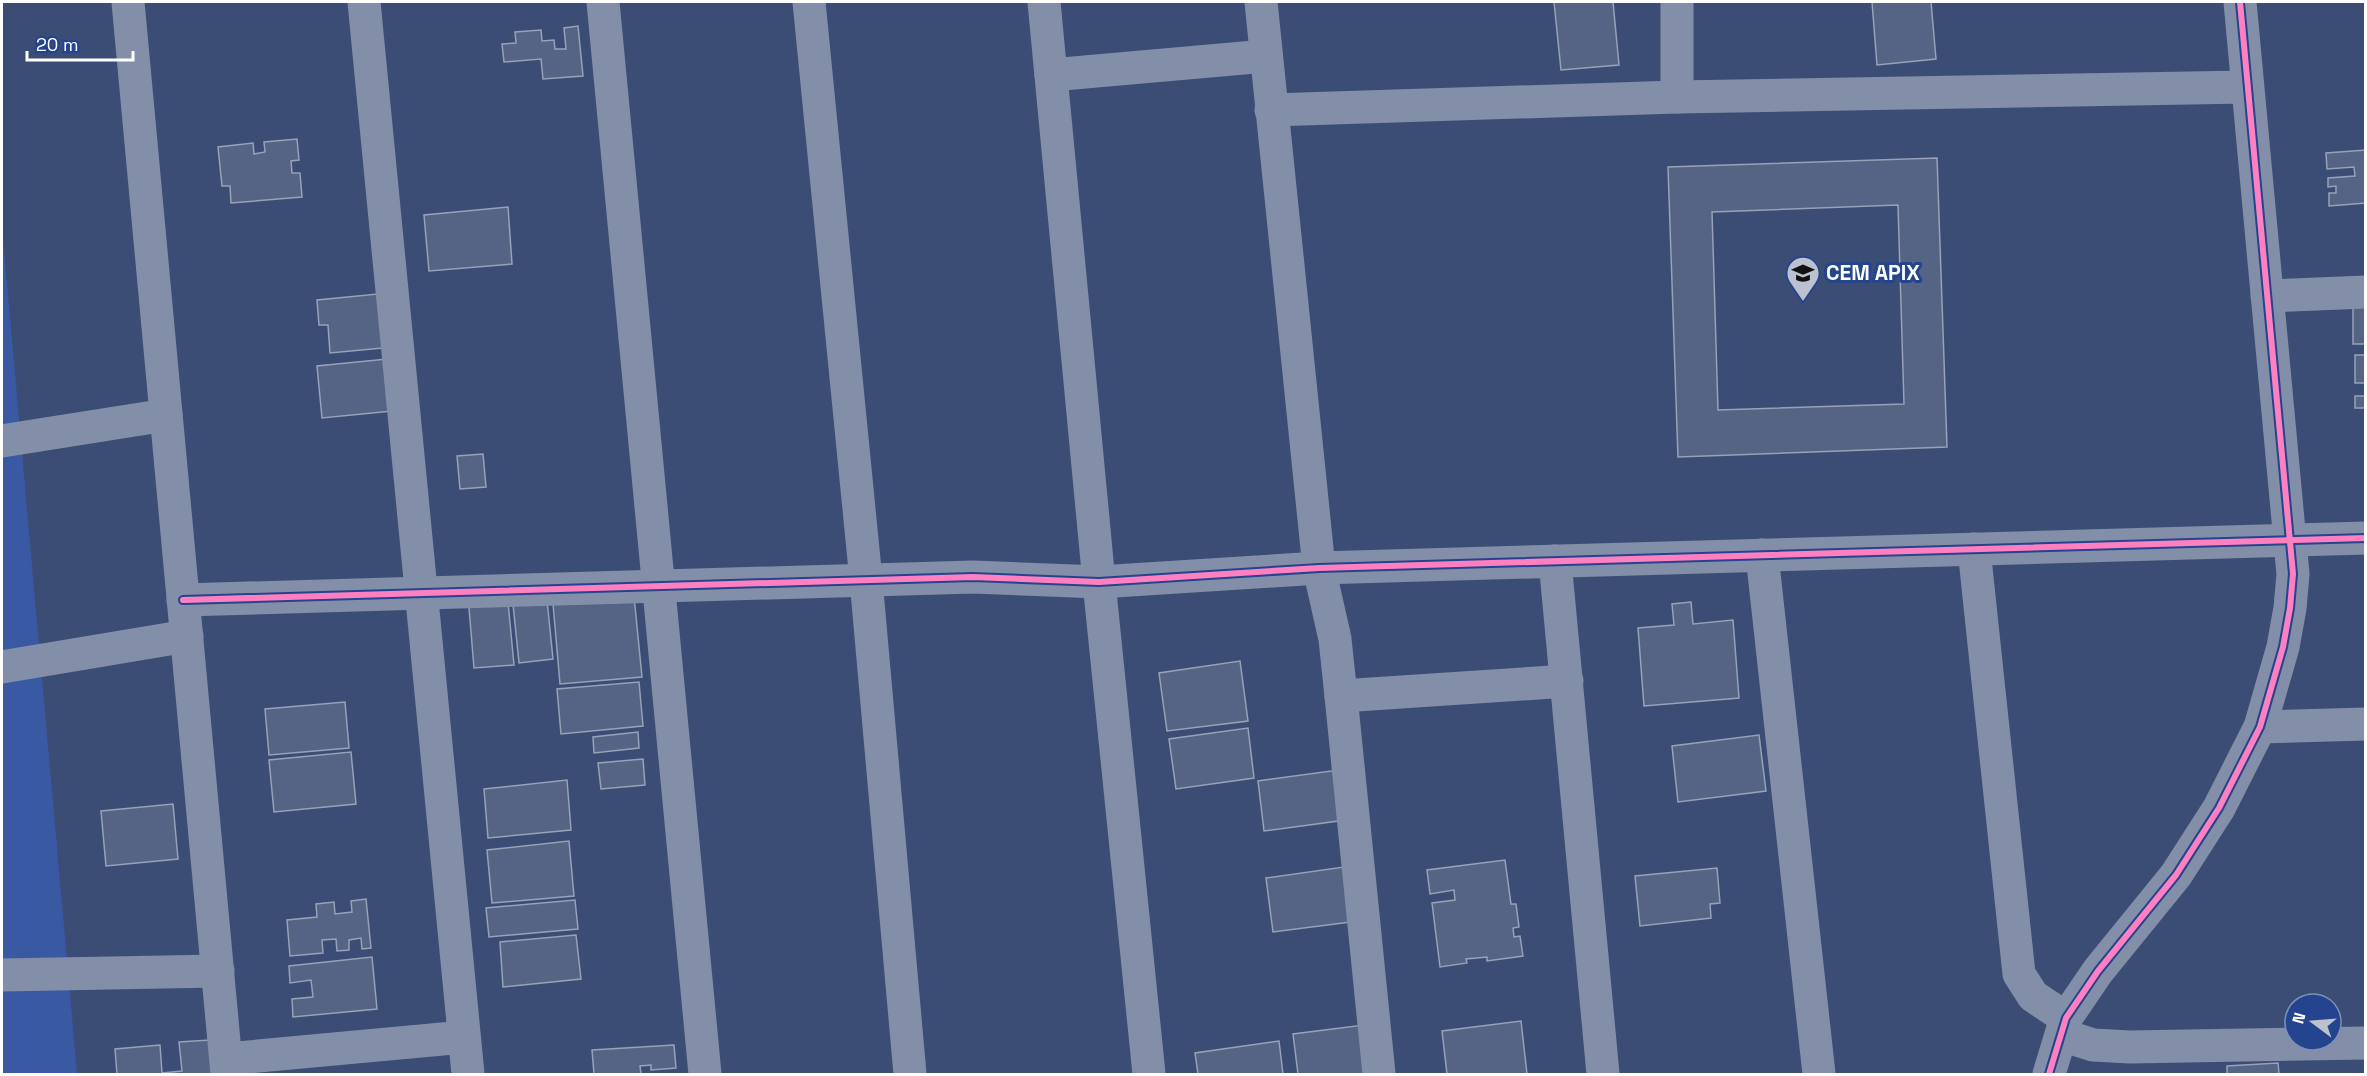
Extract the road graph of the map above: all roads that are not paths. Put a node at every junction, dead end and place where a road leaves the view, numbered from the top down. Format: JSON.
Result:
{"nodes":[{"id":1,"x":128,"y":2,"type":"edge"},
{"id":2,"x":364,"y":2,"type":"edge"},
{"id":3,"x":603,"y":2,"type":"edge"},
{"id":4,"x":809,"y":2,"type":"edge"},
{"id":5,"x":1044,"y":2,"type":"edge"},
{"id":6,"x":1261,"y":2,"type":"edge"},
{"id":7,"x":1677,"y":2,"type":"edge"},
{"id":8,"x":2240,"y":2,"type":"edge"},
{"id":9,"x":1266,"y":56,"type":"junction"},
{"id":10,"x":1051,"y":75,"type":"junction"},
{"id":11,"x":2246,"y":87,"type":"junction"},
{"id":12,"x":1677,"y":97,"type":"junction"},
{"id":13,"x":1271,"y":110,"type":"junction"},
{"id":14,"x":2366,"y":292,"type":"edge"},
{"id":15,"x":2267,"y":296,"type":"junction"},
{"id":16,"x":166,"y":415,"type":"junction"},
{"id":17,"x":2,"y":441,"type":"edge"},
{"id":18,"x":2366,"y":538,"type":"edge"},
{"id":19,"x":2289,"y":540,"type":"junction"},
{"id":20,"x":1974,"y":549,"type":"junction"},
{"id":21,"x":1762,"y":555,"type":"junction"},
{"id":22,"x":1555,"y":561,"type":"junction"},
{"id":23,"x":1319,"y":568,"type":"junction"},
{"id":24,"x":866,"y":580,"type":"junction"},
{"id":25,"x":1099,"y":582,"type":"junction"},
{"id":26,"x":658,"y":584,"type":"junction"},
{"id":27,"x":420,"y":593,"type":"junction"},
{"id":28,"x":183,"y":600,"type":"junction"},
{"id":29,"x":187,"y":636,"type":"junction"},
{"id":30,"x":2,"y":667,"type":"edge"},
{"id":31,"x":1567,"y":681,"type":"junction"},
{"id":32,"x":1341,"y":696,"type":"junction"},
{"id":33,"x":2366,"y":724,"type":"edge"},
{"id":34,"x":2260,"y":727,"type":"junction"},
{"id":35,"x":218,"y":971,"type":"junction"},
{"id":36,"x":2,"y":975,"type":"edge"},
{"id":37,"x":2064,"y":1027,"type":"junction"},
{"id":38,"x":464,"y":1037,"type":"junction"},
{"id":39,"x":2366,"y":1043,"type":"edge"},
{"id":40,"x":227,"y":1067,"type":"edge"},
{"id":41,"x":468,"y":1074,"type":"edge"},
{"id":42,"x":705,"y":1074,"type":"edge"},
{"id":43,"x":910,"y":1074,"type":"edge"},
{"id":44,"x":1149,"y":1074,"type":"edge"},
{"id":45,"x":1379,"y":1074,"type":"edge"},
{"id":46,"x":1602,"y":1074,"type":"edge"},
{"id":47,"x":1819,"y":1074,"type":"edge"},
{"id":48,"x":2049,"y":1074,"type":"edge"}],
"edges":[{"from":1,"to":16,"type":"street"},
{"from":2,"to":27,"type":"street"},
{"from":3,"to":26,"type":"street"},
{"from":4,"to":24,"type":"street"},
{"from":5,"to":10,"type":"street"},
{"from":6,"to":9,"type":"street"},
{"from":7,"to":12,"type":"street"},
{"from":8,"to":11,"type":"street"},
{"from":9,"to":10,"type":"street"},
{"from":9,"to":13,"type":"street"},
{"from":10,"to":25,"type":"street"},
{"from":11,"to":12,"type":"street"},
{"from":11,"to":15,"type":"street"},
{"from":12,"to":13,"type":"street"},
{"from":13,"to":23,"type":"street"},
{"from":14,"to":15,"type":"street"},
{"from":15,"to":19,"type":"street"},
{"from":16,"to":17,"type":"street"},
{"from":16,"to":28,"type":"street"},
{"from":18,"to":19,"type":"street"},
{"from":19,"to":20,"type":"street"},
{"from":19,"to":34,"type":"street"},
{"from":20,"to":21,"type":"street"},
{"from":20,"to":37,"type":"street"},
{"from":21,"to":22,"type":"street"},
{"from":21,"to":47,"type":"street"},
{"from":22,"to":23,"type":"street"},
{"from":22,"to":31,"type":"street"},
{"from":23,"to":25,"type":"street"},
{"from":23,"to":32,"type":"street"},
{"from":24,"to":25,"type":"street"},
{"from":24,"to":26,"type":"street"},
{"from":24,"to":43,"type":"street"},
{"from":25,"to":44,"type":"street"},
{"from":26,"to":27,"type":"street"},
{"from":26,"to":42,"type":"street"},
{"from":27,"to":28,"type":"street"},
{"from":27,"to":38,"type":"street"},
{"from":28,"to":29,"type":"street"},
{"from":29,"to":30,"type":"street"},
{"from":29,"to":35,"type":"street"},
{"from":31,"to":32,"type":"street"},
{"from":31,"to":46,"type":"street"},
{"from":32,"to":45,"type":"street"},
{"from":33,"to":34,"type":"street"},
{"from":34,"to":37,"type":"street"},
{"from":35,"to":36,"type":"street"},
{"from":35,"to":40,"type":"street"},
{"from":37,"to":39,"type":"street"},
{"from":37,"to":48,"type":"street"},
{"from":38,"to":40,"type":"street"},
{"from":38,"to":41,"type":"street"}]}
